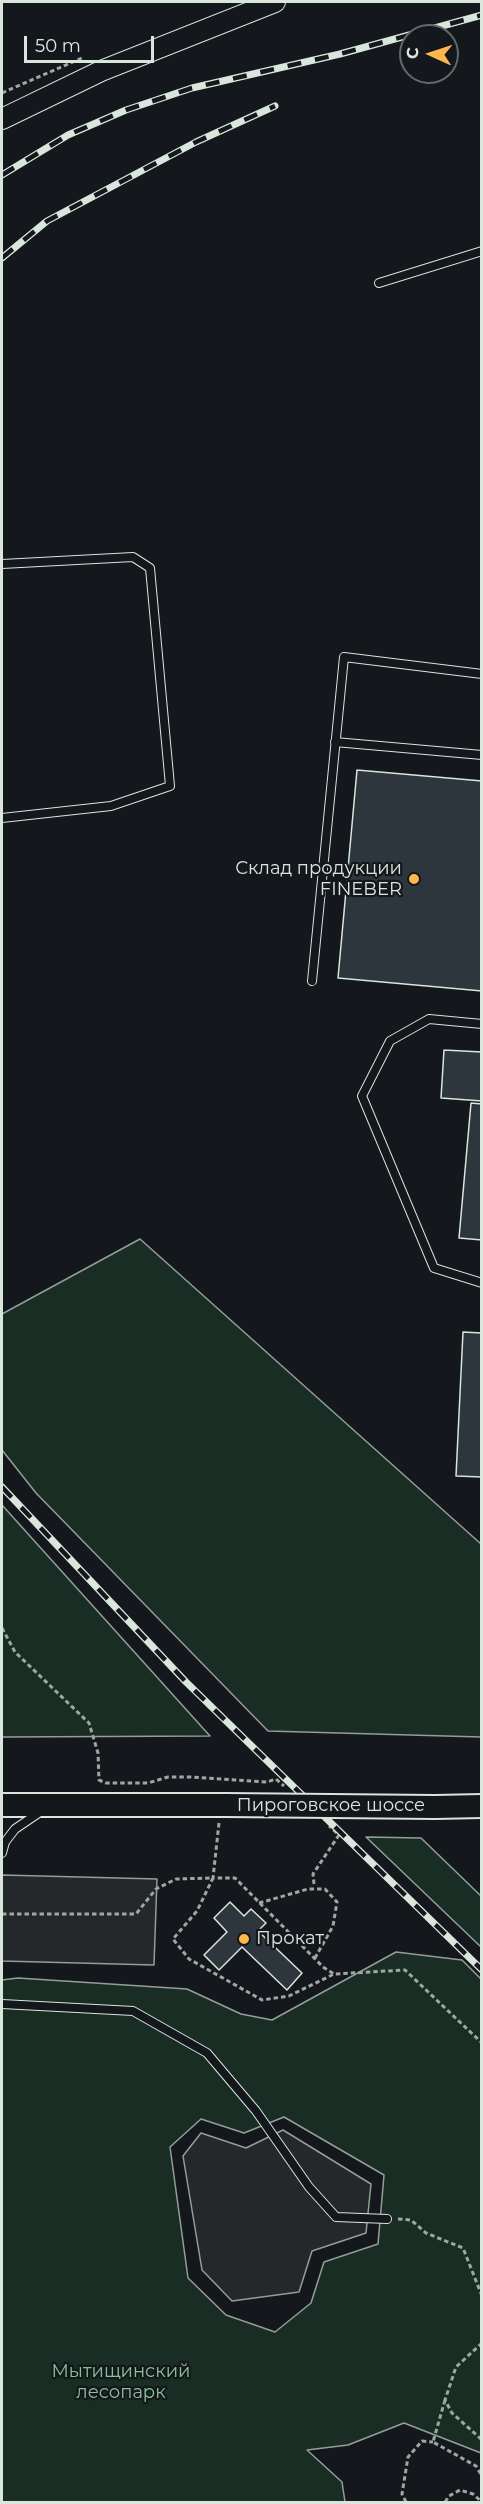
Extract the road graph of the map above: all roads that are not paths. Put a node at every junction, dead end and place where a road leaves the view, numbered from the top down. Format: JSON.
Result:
{"nodes":[{"id":1,"x":275,"y":2,"type":"edge"},
{"id":2,"x":2,"y":119,"type":"edge"},
{"id":3,"x":482,"y":251,"type":"edge"},
{"id":4,"x":379,"y":283,"type":"dead end"},
{"id":5,"x":2,"y":564,"type":"edge"},
{"id":6,"x":482,"y":674,"type":"edge"},
{"id":7,"x":335,"y":742,"type":"junction"},
{"id":8,"x":482,"y":755,"type":"edge"},
{"id":9,"x":2,"y":818,"type":"edge"},
{"id":10,"x":312,"y":981,"type":"dead end"},
{"id":11,"x":482,"y":1024,"type":"edge"},
{"id":12,"x":482,"y":1283,"type":"edge"},
{"id":13,"x":2,"y":1806,"type":"edge"},
{"id":14,"x":52,"y":1806,"type":"junction"},
{"id":15,"x":482,"y":1806,"type":"edge"},
{"id":16,"x":2,"y":1853,"type":"edge"},
{"id":17,"x":2,"y":2004,"type":"edge"},
{"id":18,"x":387,"y":2219,"type":"road end"}],
"edges":[{"from":1,"to":2,"type":"street"},
{"from":3,"to":4,"type":"lane"},
{"from":5,"to":9,"type":"lane"},
{"from":6,"to":7,"type":"lane"},
{"from":7,"to":8,"type":"lane"},
{"from":7,"to":10,"type":"lane"},
{"from":11,"to":12,"type":"lane"},
{"from":13,"to":14,"type":"main road","name":"Пироговское шоссе"},
{"from":14,"to":15,"type":"main road","name":"Пироговское шоссе","bridge":true},
{"from":14,"to":16,"type":"lane"},
{"from":17,"to":18,"type":"lane"}]}
